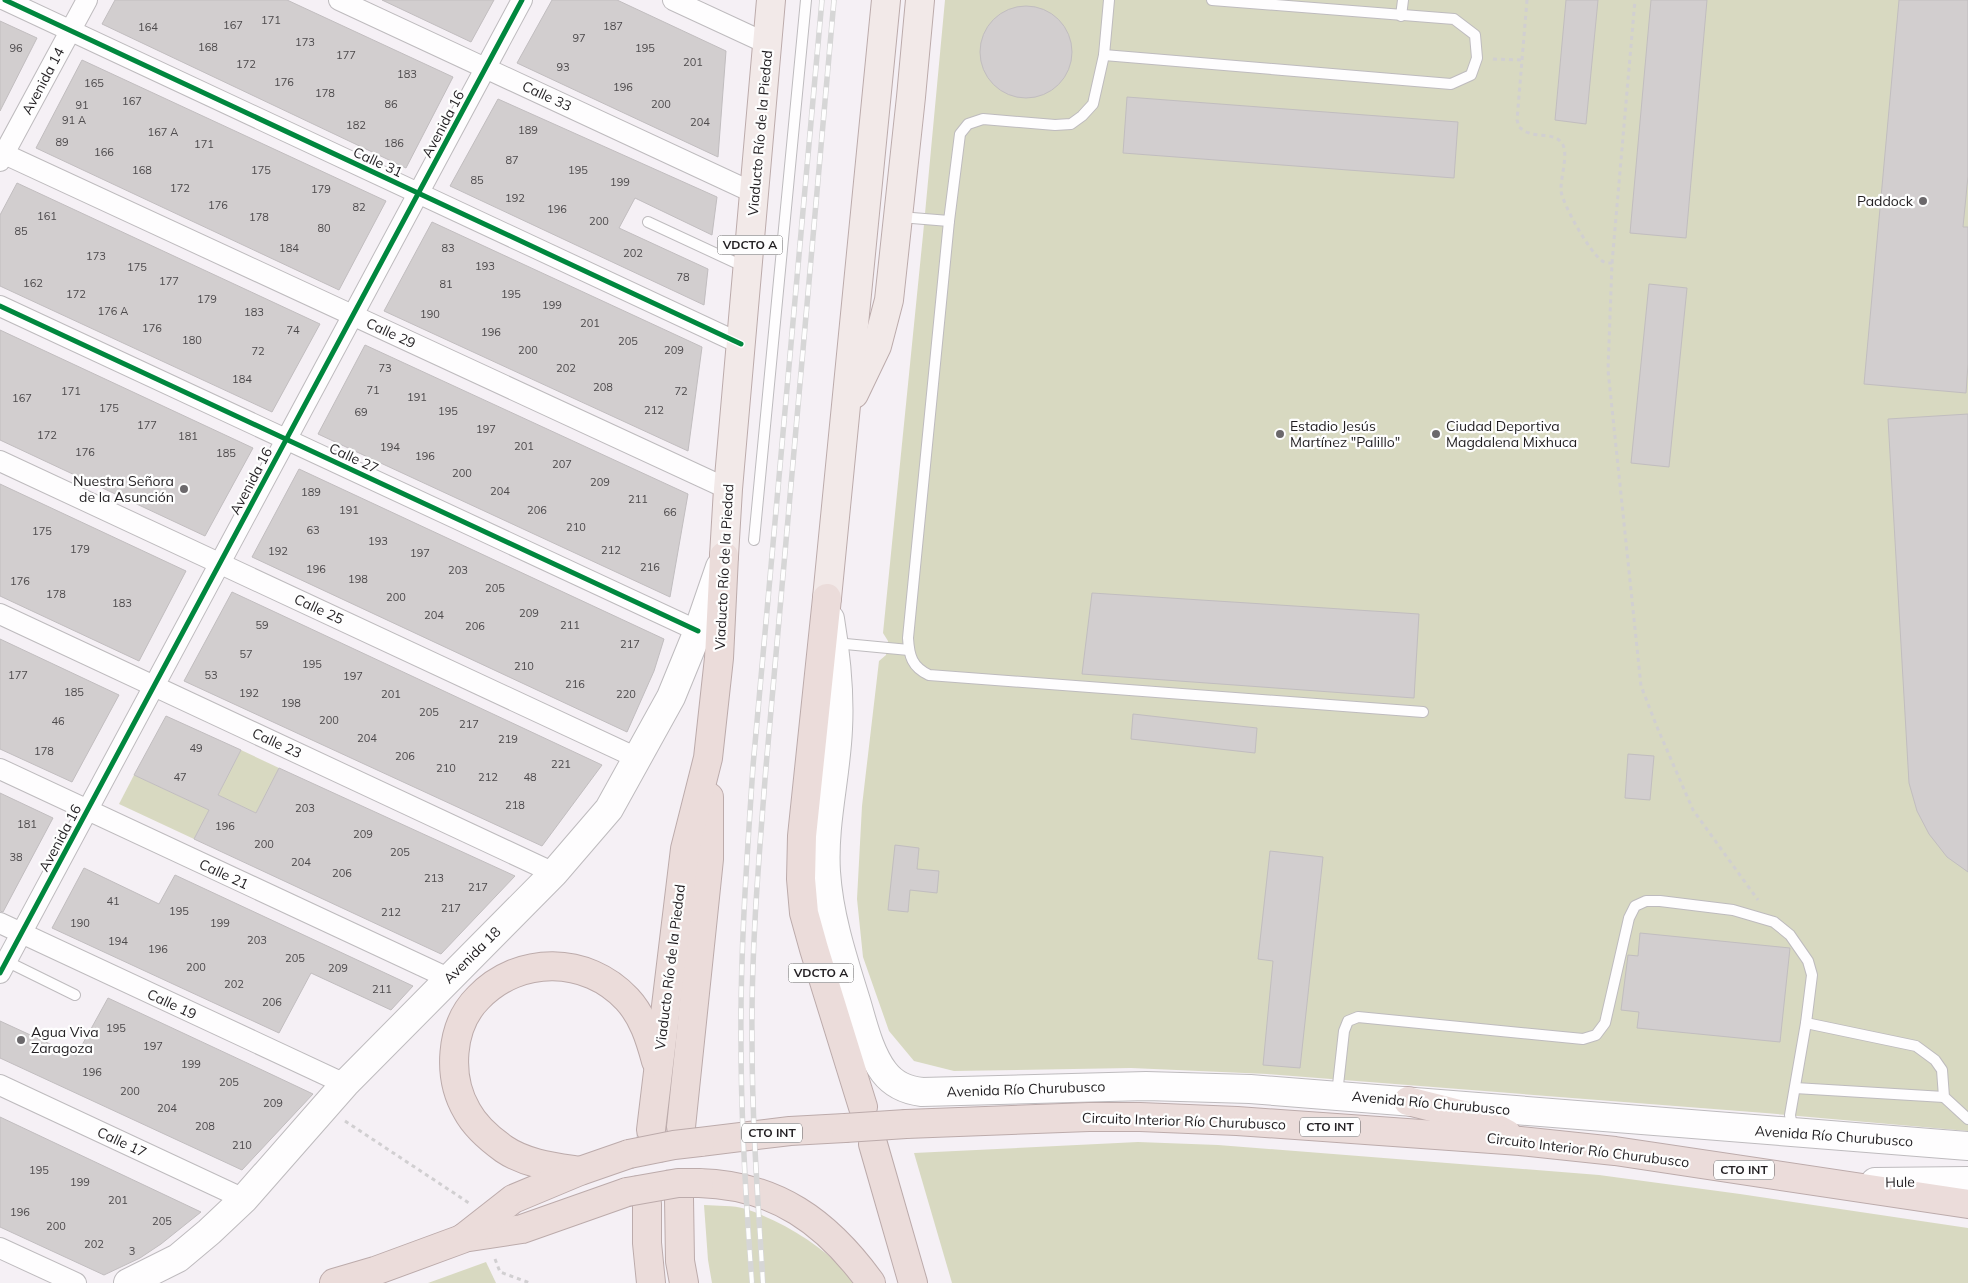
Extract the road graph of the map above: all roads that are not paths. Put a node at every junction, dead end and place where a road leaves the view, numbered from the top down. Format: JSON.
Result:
{"nodes":[{"id":1,"x":5,"y":0,"type":"edge"},
{"id":2,"x":87,"y":0,"type":"edge"},
{"id":3,"x":339,"y":0,"type":"edge"},
{"id":4,"x":522,"y":0,"type":"edge"},
{"id":5,"x":672,"y":0,"type":"edge"},
{"id":6,"x":772,"y":0,"type":"edge"},
{"id":7,"x":806,"y":0,"type":"edge"},
{"id":8,"x":886,"y":0,"type":"edge"},
{"id":9,"x":920,"y":0,"type":"edge"},
{"id":10,"x":1109,"y":0,"type":"edge"},
{"id":11,"x":1212,"y":0,"type":"edge"},
{"id":12,"x":1402,"y":0,"type":"edge"},
{"id":13,"x":1401,"y":16,"type":"junction"},
{"id":14,"x":70,"y":31,"type":"junction"},
{"id":15,"x":768,"y":44,"type":"junction"},
{"id":16,"x":1104,"y":56,"type":"junction"},
{"id":17,"x":486,"y":68,"type":"junction"},
{"id":18,"x":1,"y":156,"type":"edge"},
{"id":19,"x":418,"y":193,"type":"junction"},
{"id":20,"x":754,"y":193,"type":"junction"},
{"id":21,"x":899,"y":217,"type":"junction"},
{"id":22,"x":949,"y":221,"type":"junction"},
{"id":23,"x":648,"y":222,"type":"dead end"},
{"id":24,"x":748,"y":268,"type":"junction"},
{"id":25,"x":0,"y":306,"type":"edge"},
{"id":26,"x":353,"y":315,"type":"junction"},
{"id":27,"x":741,"y":344,"type":"junction"},
{"id":28,"x":847,"y":406,"type":"junction"},
{"id":29,"x":286,"y":439,"type":"junction"},
{"id":30,"x":0,"y":461,"type":"edge"},
{"id":31,"x":728,"y":489,"type":"junction"},
{"id":32,"x":754,"y":540,"type":"dead end"},
{"id":33,"x":724,"y":556,"type":"junction"},
{"id":34,"x":220,"y":563,"type":"junction"},
{"id":35,"x":827,"y":598,"type":"junction"},
{"id":36,"x":0,"y":614,"type":"edge"},
{"id":37,"x":698,"y":631,"type":"junction"},
{"id":38,"x":834,"y":643,"type":"junction"},
{"id":39,"x":909,"y":650,"type":"junction"},
{"id":40,"x":154,"y":686,"type":"junction"},
{"id":41,"x":1423,"y":712,"type":"dead end"},
{"id":42,"x":637,"y":758,"type":"junction"},
{"id":43,"x":708,"y":758,"type":"junction"},
{"id":44,"x":0,"y":770,"type":"edge"},
{"id":45,"x":87,"y":810,"type":"junction"},
{"id":46,"x":554,"y":873,"type":"junction"},
{"id":47,"x":0,"y":923,"type":"edge"},
{"id":48,"x":21,"y":933,"type":"junction"},
{"id":49,"x":3,"y":967,"type":"edge"},
{"id":50,"x":448,"y":978,"type":"junction"},
{"id":51,"x":75,"y":995,"type":"dead end"},
{"id":52,"x":1806,"y":1023,"type":"junction"},
{"id":53,"x":658,"y":1067,"type":"junction"},
{"id":54,"x":344,"y":1084,"type":"junction"},
{"id":55,"x":0,"y":1085,"type":"edge"},
{"id":56,"x":1794,"y":1088,"type":"junction"},
{"id":57,"x":1337,"y":1095,"type":"junction"},
{"id":58,"x":1944,"y":1097,"type":"junction"},
{"id":59,"x":1408,"y":1101,"type":"junction"},
{"id":60,"x":863,"y":1107,"type":"dead end"},
{"id":61,"x":1968,"y":1119,"type":"edge"},
{"id":62,"x":651,"y":1130,"type":"tunnel mouth"},
{"id":63,"x":1793,"y":1133,"type":"junction"},
{"id":64,"x":691,"y":1134,"type":"junction"},
{"id":65,"x":1520,"y":1141,"type":"junction"},
{"id":66,"x":873,"y":1144,"type":"dead end"},
{"id":67,"x":1968,"y":1146,"type":"edge"},
{"id":68,"x":580,"y":1170,"type":"junction"},
{"id":69,"x":1968,"y":1181,"type":"edge"},
{"id":70,"x":1833,"y":1182,"type":"junction"},
{"id":71,"x":689,"y":1191,"type":"junction"},
{"id":72,"x":637,"y":1198,"type":"junction"},
{"id":73,"x":244,"y":1199,"type":"junction"},
{"id":74,"x":1968,"y":1204,"type":"edge"},
{"id":75,"x":462,"y":1239,"type":"junction"},
{"id":76,"x":0,"y":1248,"type":"edge"},
{"id":77,"x":76,"y":1283,"type":"edge"},
{"id":78,"x":128,"y":1283,"type":"edge"},
{"id":79,"x":334,"y":1283,"type":"edge"},
{"id":80,"x":651,"y":1283,"type":"edge"},
{"id":81,"x":684,"y":1283,"type":"edge"},
{"id":82,"x":871,"y":1283,"type":"edge"},
{"id":83,"x":913,"y":1283,"type":"edge"}],
"edges":[{"from":1,"to":14,"type":"street","name":"Calle 31"},
{"from":2,"to":14,"type":"street","name":"Avenida 14"},
{"from":3,"to":17,"type":"street","name":"Calle 33"},
{"from":4,"to":17,"type":"street","name":"Avenida 16"},
{"from":5,"to":15,"type":"street"},
{"from":6,"to":15,"type":"main road","name":"Viaducto Río de la Piedad","number":"VDCTO A"},
{"from":7,"to":32,"type":"lane"},
{"from":8,"to":28,"type":"main road","number":"VDCTO A"},
{"from":9,"to":21,"type":"main road"},
{"from":10,"to":16,"type":"lane"},
{"from":11,"to":13,"type":"lane"},
{"from":12,"to":13,"type":"lane"},
{"from":13,"to":16,"type":"lane"},
{"from":14,"to":18,"type":"street","name":"Avenida 14"},
{"from":14,"to":19,"type":"street","name":"Calle 31"},
{"from":15,"to":20,"type":"main road","name":"Viaducto Río de la Piedad","number":"VDCTO A"},
{"from":16,"to":22,"type":"lane"},
{"from":17,"to":19,"type":"street","name":"Avenida 16"},
{"from":17,"to":20,"type":"street","name":"Calle 33"},
{"from":18,"to":26,"type":"street","name":"Calle 29"},
{"from":19,"to":26,"type":"street","name":"Avenida 16"},
{"from":19,"to":27,"type":"street","name":"Calle 31"},
{"from":20,"to":24,"type":"main road","name":"Viaducto Río de la Piedad","number":"VDCTO A"},
{"from":21,"to":22,"type":"lane"},
{"from":21,"to":28,"type":"main road"},
{"from":22,"to":39,"type":"lane"},
{"from":23,"to":24,"type":"lane"},
{"from":24,"to":27,"type":"main road","name":"Viaducto Río de la Piedad","number":"VDCTO A"},
{"from":25,"to":29,"type":"street","name":"Calle 27"},
{"from":26,"to":29,"type":"street","name":"Avenida 16"},
{"from":26,"to":31,"type":"street","name":"Calle 29"},
{"from":27,"to":31,"type":"main road","name":"Viaducto Río de la Piedad","number":"VDCTO A"},
{"from":28,"to":35,"type":"main road","number":"VDCTO A"},
{"from":29,"to":34,"type":"street","name":"Avenida 16"},
{"from":29,"to":37,"type":"street","name":"Calle 27"},
{"from":30,"to":34,"type":"street","name":"Calle 25"},
{"from":31,"to":33,"type":"main road","name":"Viaducto Río de la Piedad","number":"VDCTO A"},
{"from":33,"to":37,"type":"main road","name":"Avenida 18"},
{"from":33,"to":43,"type":"highway","name":"Viaducto Río de la Piedad","number":"VDCTO A"},
{"from":34,"to":40,"type":"street","name":"Avenida 16"},
{"from":34,"to":42,"type":"street","name":"Calle 25"},
{"from":35,"to":38,"type":"main road"},
{"from":35,"to":60,"type":"highway","number":"VDCTO A"},
{"from":36,"to":40,"type":"street","name":"Calle 23"},
{"from":37,"to":42,"type":"main road","name":"Avenida 18"},
{"from":38,"to":39,"type":"lane"},
{"from":38,"to":57,"type":"main road","name":"Avenida Río Churubusco","number":"CTO INT"},
{"from":39,"to":41,"type":"lane"},
{"from":40,"to":45,"type":"street","name":"Avenida 16"},
{"from":40,"to":46,"type":"street","name":"Calle 23"},
{"from":42,"to":46,"type":"main road","name":"Avenida 18"},
{"from":43,"to":53,"type":"highway","name":"Viaducto Río de la Piedad","number":"VDCTO A"},
{"from":43,"to":64,"type":"highway"},
{"from":44,"to":45,"type":"street","name":"Calle 21"},
{"from":45,"to":48,"type":"street","name":"Avenida 16"},
{"from":45,"to":50,"type":"street","name":"Calle 21"},
{"from":46,"to":50,"type":"main road","name":"Avenida 18"},
{"from":47,"to":48,"type":"street","name":"Calle 19"},
{"from":48,"to":49,"type":"street","name":"Avenida 16"},
{"from":48,"to":54,"type":"street","name":"Calle 19"},
{"from":49,"to":51,"type":"lane"},
{"from":50,"to":54,"type":"main road","name":"Avenida 18"},
{"from":52,"to":56,"type":"lane"},
{"from":52,"to":57,"type":"lane"},
{"from":52,"to":58,"type":"lane"},
{"from":53,"to":62,"type":"highway","name":"Viaducto Río de la Piedad","number":"VDCTO A"},
{"from":53,"to":68,"type":"highway"},
{"from":54,"to":73,"type":"main road","name":"Avenida 18"},
{"from":55,"to":73,"type":"street","name":"Calle 17"},
{"from":56,"to":58,"type":"lane"},
{"from":56,"to":63,"type":"lane"},
{"from":57,"to":59,"type":"main road","name":"Avenida Río Churubusco","number":"CTO INT"},
{"from":58,"to":61,"type":"lane"},
{"from":59,"to":63,"type":"main road","name":"Avenida Río Churubusco","number":"CTO INT"},
{"from":59,"to":65,"type":"highway"},
{"from":63,"to":67,"type":"main road","name":"Avenida Río Churubusco","number":"CTO INT"},
{"from":64,"to":65,"type":"highway","name":"Circuito Interior Río Churubusco","number":"CTO INT","bridge":true},
{"from":64,"to":68,"type":"highway","name":"Circuito Interior Río Churubusco","number":"CTO INT","bridge":true},
{"from":65,"to":70,"type":"highway","name":"Circuito Interior Río Churubusco","number":"CTO INT"},
{"from":66,"to":83,"type":"highway"},
{"from":68,"to":75,"type":"highway","number":"CTO INT"},
{"from":69,"to":70,"type":"main road","name":"Hule","number":"CTO INT"},
{"from":70,"to":74,"type":"highway","name":"Circuito Interior Río Churubusco","number":"CTO INT"},
{"from":71,"to":72,"type":"highway","bridge":true},
{"from":71,"to":81,"type":"highway"},
{"from":71,"to":82,"type":"highway"},
{"from":72,"to":75,"type":"highway"},
{"from":72,"to":80,"type":"highway"},
{"from":73,"to":78,"type":"main road","name":"Avenida 18"},
{"from":75,"to":79,"type":"highway","number":"CTO INT"},
{"from":76,"to":77,"type":"street"}]}
